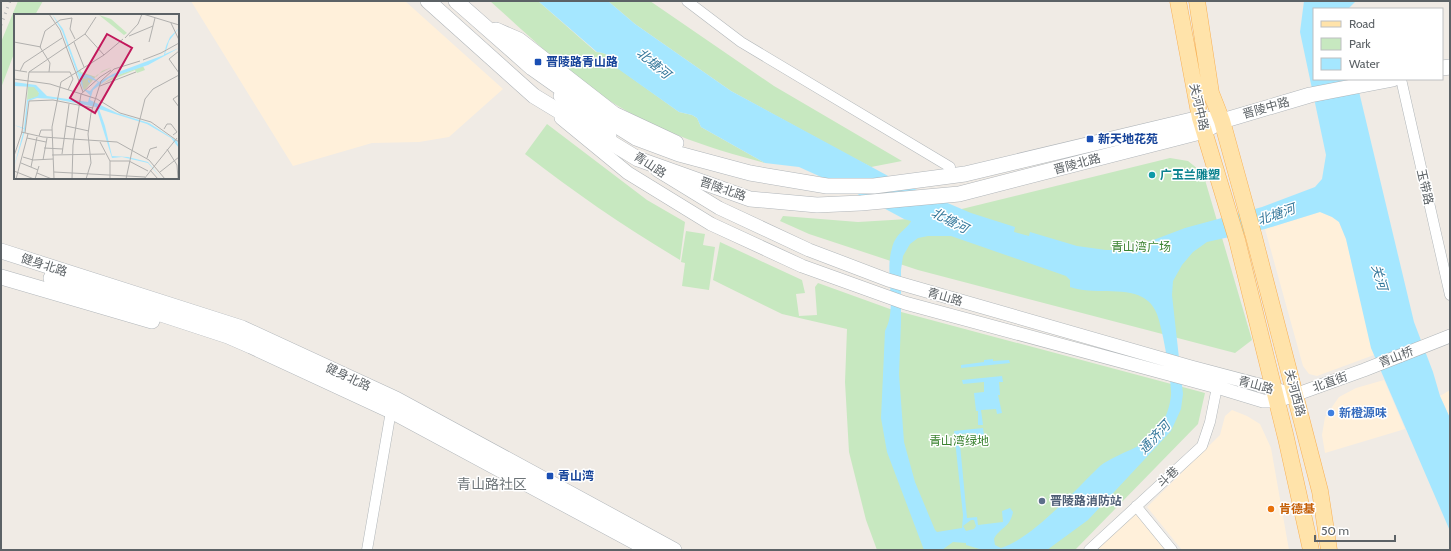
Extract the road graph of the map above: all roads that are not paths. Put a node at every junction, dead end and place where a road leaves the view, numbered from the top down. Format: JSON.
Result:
{"nodes":[{"id":1,"x":428,"y":1,"type":"edge"},
{"id":2,"x":456,"y":1,"type":"edge"},
{"id":3,"x":687,"y":1,"type":"edge"},
{"id":4,"x":1178,"y":1,"type":"edge"},
{"id":5,"x":1197,"y":1,"type":"edge"},
{"id":6,"x":482,"y":24,"type":"junction"},
{"id":7,"x":532,"y":68,"type":"junction"},
{"id":8,"x":1388,"y":80,"type":"edge"},
{"id":9,"x":1401,"y":80,"type":"edge"},
{"id":10,"x":534,"y":96,"type":"junction"},
{"id":11,"x":1222,"y":121,"type":"junction"},
{"id":12,"x":1202,"y":124,"type":"junction"},
{"id":13,"x":1130,"y":134,"type":"junction"},
{"id":14,"x":638,"y":158,"type":"junction"},
{"id":15,"x":950,"y":167,"type":"junction"},
{"id":16,"x":907,"y":177,"type":"junction"},
{"id":17,"x":1254,"y":236,"type":"joint"},
{"id":18,"x":1237,"y":240,"type":"joint"},
{"id":19,"x":1,"y":251,"type":"edge"},
{"id":20,"x":1,"y":262,"type":"edge"},
{"id":21,"x":1,"y":278,"type":"edge"},
{"id":22,"x":1450,"y":295,"type":"edge"},
{"id":23,"x":1450,"y":336,"type":"edge"},
{"id":24,"x":251,"y":346,"type":"junction"},
{"id":25,"x":1364,"y":370,"type":"joint"},
{"id":26,"x":1190,"y":373,"type":"junction"},
{"id":27,"x":1217,"y":387,"type":"junction"},
{"id":28,"x":1295,"y":394,"type":"junction"},
{"id":29,"x":1276,"y":395,"type":"junction"},
{"id":30,"x":391,"y":411,"type":"junction"},
{"id":31,"x":1136,"y":506,"type":"junction"},
{"id":32,"x":367,"y":550,"type":"edge"},
{"id":33,"x":650,"y":550,"type":"edge"},
{"id":34,"x":674,"y":550,"type":"edge"},
{"id":35,"x":1088,"y":550,"type":"edge"},
{"id":36,"x":1172,"y":550,"type":"edge"},
{"id":37,"x":1311,"y":550,"type":"edge"},
{"id":38,"x":1329,"y":550,"type":"edge"}],
"edges":[{"from":1,"to":10,"type":"main road","name":"晋陵北路"},
{"from":2,"to":6,"type":"main road","name":"晋陵北路"},
{"from":3,"to":15,"type":"street"},
{"from":4,"to":12,"type":"main road","name":"关河中路"},
{"from":5,"to":11,"type":"main road","name":"关河中路"},
{"from":6,"to":7,"type":"main road","name":"晋陵北路"},
{"from":6,"to":16,"type":"main road"},
{"from":7,"to":14,"type":"street","name":"青山路"},
{"from":7,"to":16,"type":"main road","name":"晋陵北路"},
{"from":8,"to":11,"type":"main road","name":"晋陵中路"},
{"from":9,"to":22,"type":"street","name":"玉带路"},
{"from":10,"to":14,"type":"main road","name":"晋陵北路"},
{"from":10,"to":26,"type":"street","name":"青山路"},
{"from":11,"to":12,"type":"main road","name":"晋陵北路"},
{"from":11,"to":17,"type":"main road","name":"关河中路"},
{"from":12,"to":13,"type":"main road","name":"晋陵北路"},
{"from":12,"to":14,"type":"main road","name":"晋陵北路"},
{"from":12,"to":18,"type":"main road","name":"关河中路"},
{"from":13,"to":15,"type":"main road"},
{"from":13,"to":16,"type":"main road","name":"晋陵北路"},
{"from":14,"to":26,"type":"street","name":"青山路"},
{"from":15,"to":16,"type":"main road"},
{"from":17,"to":28,"type":"main road","name":"关河西路"},
{"from":18,"to":29,"type":"main road","name":"关河西路"},
{"from":19,"to":34,"type":"main road","name":"健身北路"},
{"from":20,"to":24,"type":"main road","name":"健身北路"},
{"from":21,"to":24,"type":"main road"},
{"from":23,"to":25,"type":"street","name":"青山桥"},
{"from":24,"to":30,"type":"main road","name":"健身北路"},
{"from":25,"to":28,"type":"street","name":"北直街"},
{"from":26,"to":27,"type":"street","name":"青山路"},
{"from":26,"to":29,"type":"street","name":"青山路"},
{"from":27,"to":29,"type":"street","name":"青山路"},
{"from":27,"to":31,"type":"street","name":"斗巷"},
{"from":28,"to":29,"type":"street","name":"青山路"},
{"from":28,"to":38,"type":"main road","name":"关河西路"},
{"from":29,"to":37,"type":"main road","name":"关河西路"},
{"from":30,"to":32,"type":"street"},
{"from":30,"to":33,"type":"main road","name":"健身北路"},
{"from":31,"to":35,"type":"street","name":"斗巷"},
{"from":31,"to":36,"type":"street"}]}
